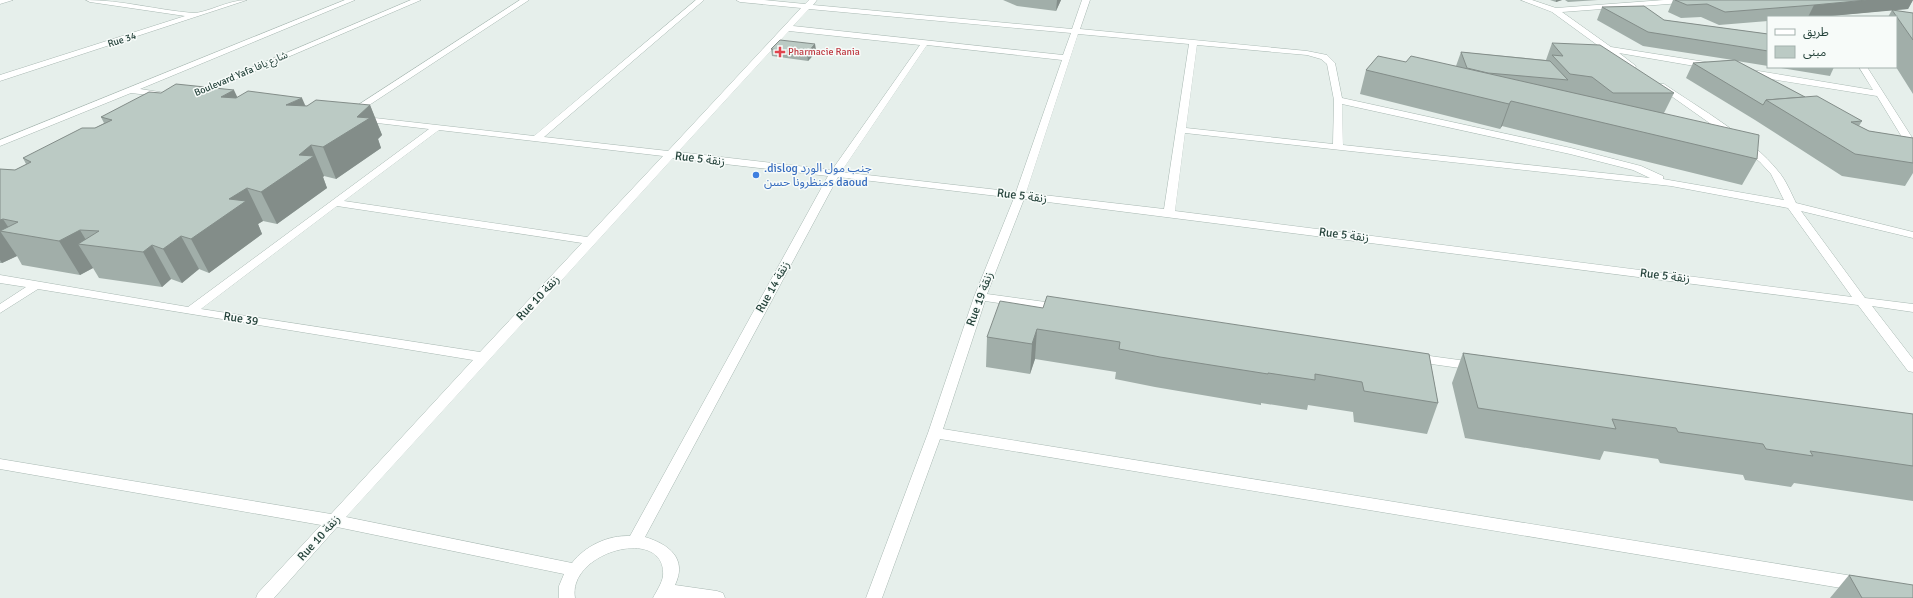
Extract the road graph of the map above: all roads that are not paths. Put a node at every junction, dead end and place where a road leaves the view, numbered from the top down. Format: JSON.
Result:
{"nodes":[{"id":1,"x":9,"y":0,"type":"edge"},
{"id":2,"x":90,"y":0,"type":"edge"},
{"id":3,"x":243,"y":0,"type":"edge"},
{"id":4,"x":351,"y":0,"type":"edge"},
{"id":5,"x":417,"y":0,"type":"edge"},
{"id":6,"x":525,"y":0,"type":"edge"},
{"id":7,"x":700,"y":0,"type":"edge"},
{"id":8,"x":740,"y":0,"type":"edge"},
{"id":9,"x":1086,"y":0,"type":"edge"},
{"id":10,"x":1526,"y":0,"type":"edge"},
{"id":11,"x":1695,"y":0,"type":"edge"},
{"id":12,"x":0,"y":2,"type":"edge"},
{"id":13,"x":810,"y":3,"type":"edge"},
{"id":14,"x":1555,"y":10,"type":"junction"},
{"id":15,"x":198,"y":16,"type":"junction"},
{"id":16,"x":787,"y":28,"type":"junction"},
{"id":17,"x":1076,"y":32,"type":"junction"},
{"id":18,"x":925,"y":43,"type":"junction"},
{"id":19,"x":1193,"y":43,"type":"junction"},
{"id":20,"x":1606,"y":48,"type":"junction"},
{"id":21,"x":1067,"y":58,"type":"junction"},
{"id":22,"x":1722,"y":68,"type":"edge"},
{"id":23,"x":1864,"y":68,"type":"edge"},
{"id":24,"x":1639,"y":71,"type":"edge"},
{"id":25,"x":0,"y":78,"type":"edge"},
{"id":26,"x":1652,"y":80,"type":"edge"},
{"id":27,"x":1771,"y":87,"type":"edge"},
{"id":28,"x":130,"y":90,"type":"junction"},
{"id":29,"x":1879,"y":94,"type":"junction"},
{"id":30,"x":179,"y":98,"type":"junction"},
{"id":31,"x":1338,"y":100,"type":"junction"},
{"id":32,"x":206,"y":101,"type":"edge"},
{"id":33,"x":437,"y":127,"type":"junction"},
{"id":34,"x":1180,"y":130,"type":"junction"},
{"id":35,"x":537,"y":138,"type":"junction"},
{"id":36,"x":0,"y":143,"type":"edge"},
{"id":37,"x":1900,"y":147,"type":"edge"},
{"id":38,"x":1338,"y":148,"type":"junction"},
{"id":39,"x":1913,"y":149,"type":"edge"},
{"id":40,"x":670,"y":156,"type":"junction"},
{"id":41,"x":834,"y":174,"type":"junction"},
{"id":42,"x":1671,"y":183,"type":"junction"},
{"id":43,"x":1020,"y":196,"type":"junction"},
{"id":44,"x":335,"y":203,"type":"junction"},
{"id":45,"x":1792,"y":205,"type":"junction"},
{"id":46,"x":1169,"y":213,"type":"junction"},
{"id":47,"x":1913,"y":235,"type":"edge"},
{"id":48,"x":590,"y":241,"type":"junction"},
{"id":49,"x":0,"y":279,"type":"edge"},
{"id":50,"x":35,"y":286,"type":"junction"},
{"id":51,"x":980,"y":297,"type":"junction"},
{"id":52,"x":1862,"y":302,"type":"junction"},
{"id":53,"x":1913,"y":308,"type":"edge"},
{"id":54,"x":0,"y":309,"type":"edge"},
{"id":55,"x":1075,"y":310,"type":"edge"},
{"id":56,"x":190,"y":311,"type":"junction"},
{"id":57,"x":1399,"y":356,"type":"edge"},
{"id":58,"x":483,"y":357,"type":"junction"},
{"id":59,"x":1486,"y":368,"type":"edge"},
{"id":60,"x":1913,"y":368,"type":"edge"},
{"id":61,"x":935,"y":433,"type":"junction"},
{"id":62,"x":0,"y":464,"type":"edge"},
{"id":63,"x":335,"y":521,"type":"junction"},
{"id":64,"x":635,"y":540,"type":"junction"},
{"id":65,"x":574,"y":570,"type":"junction"},
{"id":66,"x":1874,"y":586,"type":"edge"},
{"id":67,"x":664,"y":594,"type":"edge"},
{"id":68,"x":264,"y":598,"type":"edge"},
{"id":69,"x":567,"y":598,"type":"edge"},
{"id":70,"x":717,"y":598,"type":"edge"},
{"id":71,"x":874,"y":598,"type":"edge"}],
"edges":[{"from":1,"to":12,"type":"street"},
{"from":2,"to":15,"type":"street"},
{"from":3,"to":15,"type":"street","name":"Rue 34"},
{"from":4,"to":28,"type":"street"},
{"from":5,"to":30,"type":"street","name":"Boulevard Yafa شارع يافا"},
{"from":6,"to":33,"type":"street","name":"Rue 5 زنقة"},
{"from":7,"to":35,"type":"street"},
{"from":8,"to":13,"type":"street"},
{"from":9,"to":17,"type":"street","name":"Rue 19 زنقة"},
{"from":10,"to":14,"type":"street"},
{"from":11,"to":14,"type":"street"},
{"from":13,"to":16,"type":"street","name":"Rue 10 زنقة"},
{"from":13,"to":17,"type":"street"},
{"from":14,"to":20,"type":"street"},
{"from":15,"to":25,"type":"street","name":"Rue 34"},
{"from":16,"to":18,"type":"street"},
{"from":16,"to":40,"type":"street","name":"Rue 10 زنقة"},
{"from":17,"to":19,"type":"street"},
{"from":17,"to":21,"type":"street","name":"Rue 19 زنقة"},
{"from":18,"to":21,"type":"street"},
{"from":18,"to":41,"type":"street","name":"Rue 14 زنقة"},
{"from":19,"to":31,"type":"street"},
{"from":19,"to":34,"type":"street"},
{"from":20,"to":22,"type":"street"},
{"from":20,"to":24,"type":"street"},
{"from":21,"to":43,"type":"street","name":"Rue 19 زنقة"},
{"from":23,"to":29,"type":"street"},
{"from":26,"to":45,"type":"street"},
{"from":27,"to":29,"type":"street"},
{"from":28,"to":30,"type":"street"},
{"from":28,"to":36,"type":"street"},
{"from":29,"to":39,"type":"street"},
{"from":30,"to":32,"type":"street"},
{"from":31,"to":38,"type":"street"},
{"from":31,"to":42,"type":"street"},
{"from":33,"to":35,"type":"street","name":"Rue 5 زنقة"},
{"from":33,"to":44,"type":"street"},
{"from":34,"to":38,"type":"street"},
{"from":34,"to":46,"type":"street"},
{"from":35,"to":40,"type":"street","name":"Rue 5 زنقة"},
{"from":37,"to":39,"type":"street"},
{"from":38,"to":42,"type":"street"},
{"from":40,"to":41,"type":"street","name":"Rue 5 زنقة"},
{"from":40,"to":48,"type":"street","name":"Rue 10 زنقة"},
{"from":41,"to":43,"type":"street","name":"Rue 5 زنقة"},
{"from":41,"to":64,"type":"street","name":"Rue 14 زنقة"},
{"from":42,"to":45,"type":"street"},
{"from":43,"to":46,"type":"street","name":"Rue 5 زنقة"},
{"from":43,"to":51,"type":"street","name":"Rue 19 زنقة"},
{"from":44,"to":48,"type":"street"},
{"from":44,"to":56,"type":"street"},
{"from":45,"to":47,"type":"street"},
{"from":45,"to":52,"type":"street"},
{"from":46,"to":52,"type":"street","name":"Rue 5 زنقة"},
{"from":48,"to":58,"type":"street","name":"Rue 10 زنقة"},
{"from":49,"to":50,"type":"street","name":"Rue 39"},
{"from":50,"to":54,"type":"street"},
{"from":50,"to":56,"type":"street","name":"Rue 39"},
{"from":51,"to":55,"type":"street"},
{"from":51,"to":61,"type":"street","name":"Rue 19 زنقة"},
{"from":52,"to":53,"type":"street","name":"Rue 5 زنقة"},
{"from":52,"to":60,"type":"street"},
{"from":56,"to":58,"type":"street","name":"Rue 39"},
{"from":57,"to":59,"type":"street"},
{"from":58,"to":63,"type":"street","name":"Rue 10 زنقة"},
{"from":61,"to":66,"type":"street"},
{"from":61,"to":71,"type":"street","name":"Rue 19 زنقة"},
{"from":62,"to":63,"type":"street"},
{"from":63,"to":65,"type":"street"},
{"from":63,"to":68,"type":"street","name":"Rue 10 زنقة"},
{"from":64,"to":65,"type":"street"},
{"from":64,"to":67,"type":"street"},
{"from":65,"to":69,"type":"street"},
{"from":67,"to":70,"type":"street"}]}
